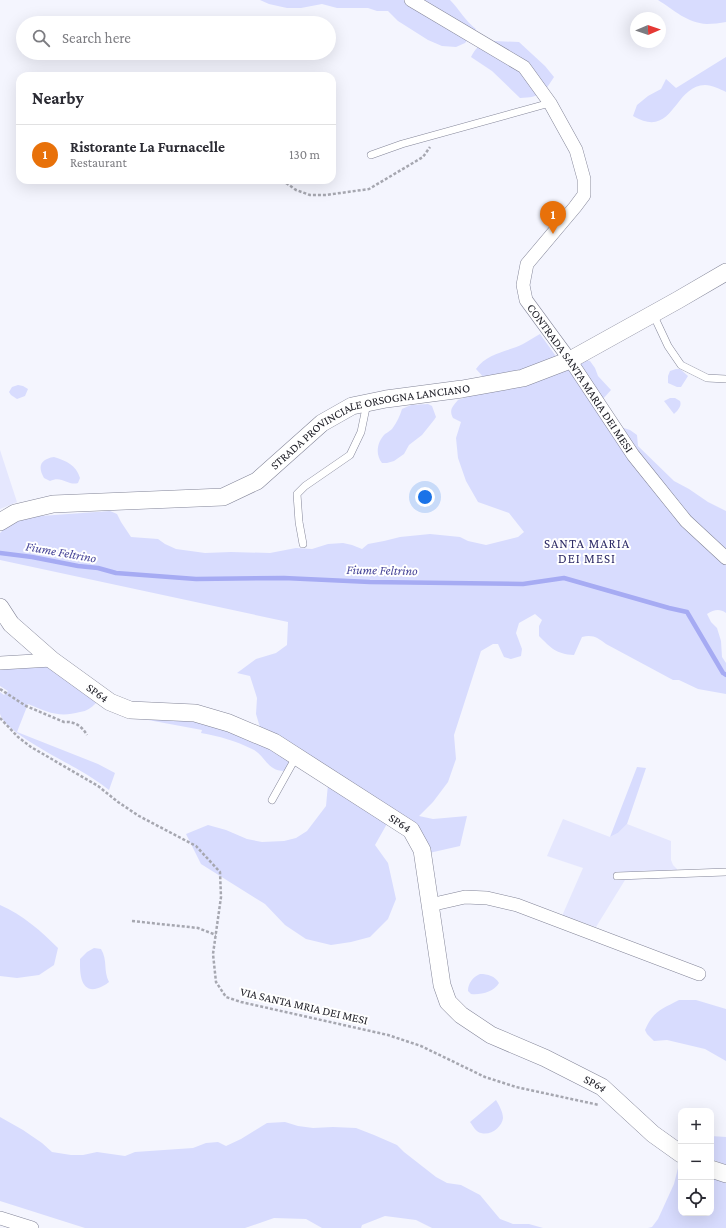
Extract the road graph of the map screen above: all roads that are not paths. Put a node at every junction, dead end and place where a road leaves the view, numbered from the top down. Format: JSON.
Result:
{"nodes":[{"id":1,"x":411,"y":0,"type":"edge"},
{"id":2,"x":550,"y":103,"type":"junction"},
{"id":3,"x":371,"y":155,"type":"dead end"},
{"id":4,"x":726,"y":272,"type":"edge"},
{"id":5,"x":653,"y":314,"type":"junction"},
{"id":6,"x":570,"y":360,"type":"junction"},
{"id":7,"x":726,"y":379,"type":"edge"},
{"id":8,"x":367,"y":403,"type":"junction"},
{"id":9,"x":0,"y":522,"type":"edge"},
{"id":10,"x":303,"y":544,"type":"dead end"},
{"id":11,"x":725,"y":557,"type":"edge"},
{"id":12,"x":0,"y":607,"type":"edge"},
{"id":13,"x":52,"y":660,"type":"junction"},
{"id":14,"x":0,"y":663,"type":"edge"},
{"id":15,"x":296,"y":756,"type":"junction"},
{"id":16,"x":272,"y":800,"type":"dead end"},
{"id":17,"x":726,"y":872,"type":"edge"},
{"id":18,"x":617,"y":876,"type":"dead end"},
{"id":19,"x":430,"y":905,"type":"junction"},
{"id":20,"x":699,"y":974,"type":"dead end"},
{"id":21,"x":678,"y":1152,"type":"edge"},
{"id":22,"x":714,"y":1170,"type":"edge"},
{"id":23,"x":726,"y":1174,"type":"edge"},
{"id":24,"x":0,"y":1218,"type":"edge"},
{"id":25,"x":32,"y":1228,"type":"edge"}],
"edges":[{"from":1,"to":2,"type":"street","name":"CONTRADA SANTA MARIA DEI MESI"},
{"from":2,"to":3,"type":"lane"},
{"from":2,"to":6,"type":"street","name":"CONTRADA SANTA MARIA DEI MESI"},
{"from":4,"to":5,"type":"street","name":"STRADA PROVINCIALE ORSOGNA LANCIANO"},
{"from":5,"to":6,"type":"street","name":"STRADA PROVINCIALE ORSOGNA LANCIANO"},
{"from":5,"to":7,"type":"lane"},
{"from":6,"to":8,"type":"street","name":"STRADA PROVINCIALE ORSOGNA LANCIANO"},
{"from":6,"to":11,"type":"street","name":"CONTRADA SANTA MARIA DEI MESI"},
{"from":8,"to":9,"type":"street","name":"STRADA PROVINCIALE ORSOGNA LANCIANO"},
{"from":8,"to":10,"type":"lane"},
{"from":12,"to":13,"type":"street","name":"SP64"},
{"from":13,"to":14,"type":"street"},
{"from":13,"to":15,"type":"street","name":"SP64"},
{"from":15,"to":16,"type":"lane"},
{"from":15,"to":19,"type":"street","name":"SP64"},
{"from":17,"to":18,"type":"lane"},
{"from":19,"to":20,"type":"street"},
{"from":19,"to":21,"type":"street","name":"SP64"},
{"from":22,"to":23,"type":"street"},
{"from":24,"to":25,"type":"street"}]}
